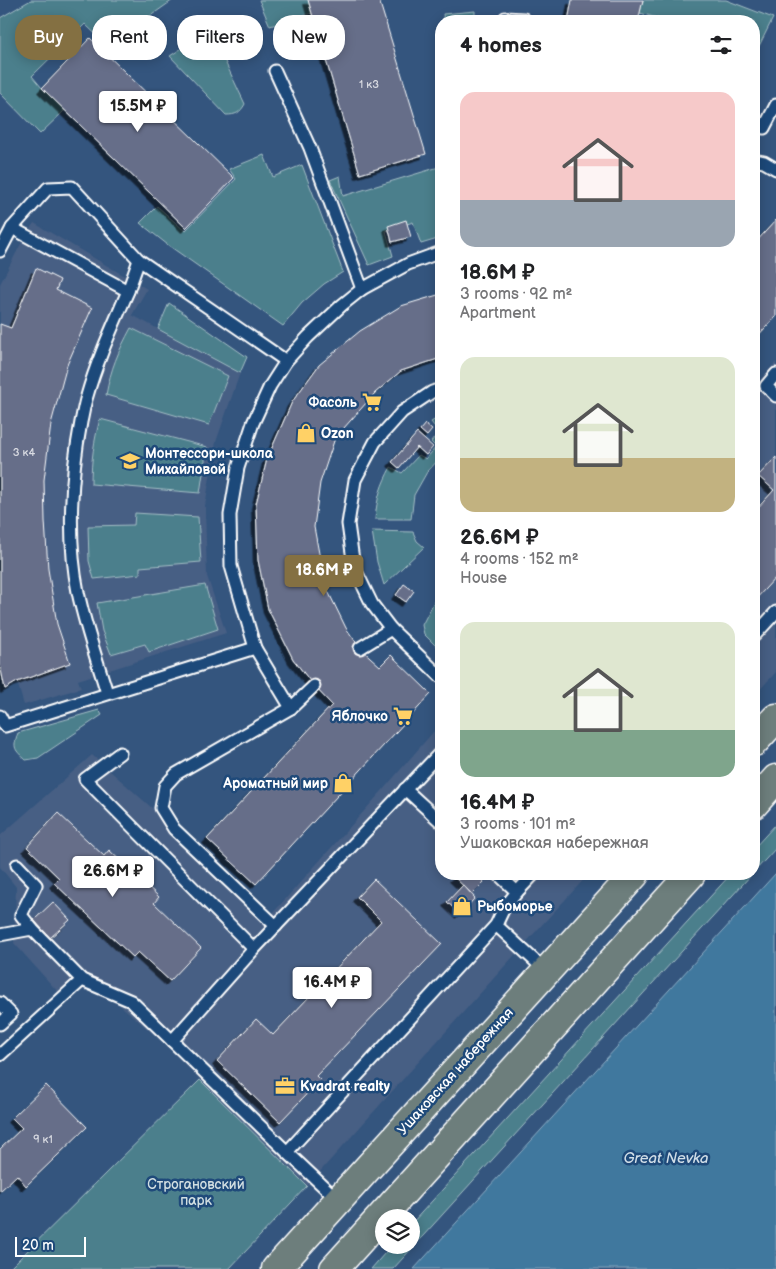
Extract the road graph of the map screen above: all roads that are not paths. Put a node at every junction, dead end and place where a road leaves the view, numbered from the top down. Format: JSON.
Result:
{"nodes":[{"id":1,"x":275,"y":71,"type":"dead end"},
{"id":2,"x":776,"y":104,"type":"edge"},
{"id":3,"x":764,"y":128,"type":"dead end"},
{"id":4,"x":760,"y":161,"type":"edge"},
{"id":5,"x":776,"y":169,"type":"edge"},
{"id":6,"x":12,"y":228,"type":"junction"},
{"id":7,"x":0,"y":251,"type":"edge"},
{"id":8,"x":435,"y":254,"type":"edge"},
{"id":9,"x":138,"y":260,"type":"junction"},
{"id":10,"x":362,"y":289,"type":"junction"},
{"id":11,"x":128,"y":291,"type":"junction"},
{"id":12,"x":286,"y":361,"type":"junction"},
{"id":13,"x":776,"y":374,"type":"edge"},
{"id":14,"x":435,"y":391,"type":"edge"},
{"id":15,"x":776,"y":396,"type":"edge"},
{"id":16,"x":776,"y":612,"type":"edge"},
{"id":17,"x":391,"y":629,"type":"junction"},
{"id":18,"x":760,"y":629,"type":"edge"},
{"id":19,"x":255,"y":648,"type":"junction"},
{"id":20,"x":360,"y":648,"type":"dead end"},
{"id":21,"x":435,"y":671,"type":"edge"},
{"id":22,"x":314,"y":686,"type":"dead end"},
{"id":23,"x":107,"y":693,"type":"junction"},
{"id":24,"x":291,"y":708,"type":"junction"},
{"id":25,"x":0,"y":716,"type":"edge"},
{"id":26,"x":776,"y":718,"type":"edge"},
{"id":27,"x":760,"y":735,"type":"edge"},
{"id":28,"x":120,"y":753,"type":"dead end"},
{"id":29,"x":435,"y":758,"type":"edge"},
{"id":30,"x":776,"y":779,"type":"edge"},
{"id":31,"x":406,"y":789,"type":"junction"},
{"id":32,"x":760,"y":797,"type":"edge"},
{"id":33,"x":435,"y":816,"type":"edge"},
{"id":34,"x":17,"y":865,"type":"dead end"},
{"id":35,"x":504,"y":880,"type":"edge"},
{"id":36,"x":528,"y":880,"type":"edge"},
{"id":37,"x":629,"y":880,"type":"edge"},
{"id":38,"x":685,"y":880,"type":"edge"},
{"id":39,"x":517,"y":892,"type":"junction"},
{"id":40,"x":276,"y":926,"type":"junction"},
{"id":41,"x":496,"y":926,"type":"junction"},
{"id":42,"x":32,"y":929,"type":"junction"},
{"id":43,"x":0,"y":935,"type":"edge"},
{"id":44,"x":254,"y":949,"type":"junction"},
{"id":45,"x":546,"y":971,"type":"junction"},
{"id":46,"x":82,"y":980,"type":"junction"},
{"id":47,"x":0,"y":1002,"type":"edge"},
{"id":48,"x":0,"y":1024,"type":"edge"},
{"id":49,"x":172,"y":1041,"type":"junction"},
{"id":50,"x":0,"y":1055,"type":"edge"},
{"id":51,"x":287,"y":1152,"type":"junction"},
{"id":52,"x":338,"y":1200,"type":"junction"},
{"id":53,"x":276,"y":1269,"type":"edge"},
{"id":54,"x":334,"y":1269,"type":"edge"}],
"edges":[{"from":1,"to":10,"type":"lane"},
{"from":2,"to":3,"type":"lane"},
{"from":4,"to":5,"type":"lane"},
{"from":6,"to":7,"type":"lane"},
{"from":6,"to":9,"type":"lane"},
{"from":6,"to":11,"type":"lane"},
{"from":8,"to":10,"type":"lane"},
{"from":9,"to":11,"type":"lane"},
{"from":9,"to":12,"type":"lane"},
{"from":10,"to":12,"type":"lane"},
{"from":11,"to":23,"type":"lane"},
{"from":12,"to":19,"type":"lane"},
{"from":13,"to":15,"type":"lane"},
{"from":14,"to":17,"type":"lane"},
{"from":16,"to":18,"type":"lane"},
{"from":17,"to":20,"type":"lane"},
{"from":17,"to":21,"type":"lane"},
{"from":19,"to":23,"type":"lane"},
{"from":19,"to":24,"type":"lane"},
{"from":22,"to":24,"type":"lane"},
{"from":23,"to":25,"type":"lane"},
{"from":24,"to":40,"type":"lane"},
{"from":26,"to":27,"type":"main road"},
{"from":28,"to":44,"type":"lane"},
{"from":29,"to":31,"type":"lane"},
{"from":30,"to":32,"type":"main road"},
{"from":31,"to":33,"type":"lane"},
{"from":31,"to":40,"type":"lane"},
{"from":34,"to":42,"type":"lane"},
{"from":35,"to":39,"type":"lane"},
{"from":36,"to":39,"type":"lane"},
{"from":37,"to":45,"type":"main road","name":"Ушаковская набережная"},
{"from":38,"to":54,"type":"main road"},
{"from":39,"to":41,"type":"lane"},
{"from":40,"to":44,"type":"lane"},
{"from":41,"to":45,"type":"lane"},
{"from":41,"to":51,"type":"lane"},
{"from":42,"to":43,"type":"lane"},
{"from":42,"to":46,"type":"lane"},
{"from":44,"to":49,"type":"lane"},
{"from":45,"to":52,"type":"main road","name":"Ушаковская набережная"},
{"from":46,"to":49,"type":"lane"},
{"from":46,"to":50,"type":"lane"},
{"from":47,"to":48,"type":"lane"},
{"from":49,"to":51,"type":"lane"},
{"from":51,"to":52,"type":"lane"},
{"from":52,"to":53,"type":"main road","name":"Ушаковская набережная"}]}
